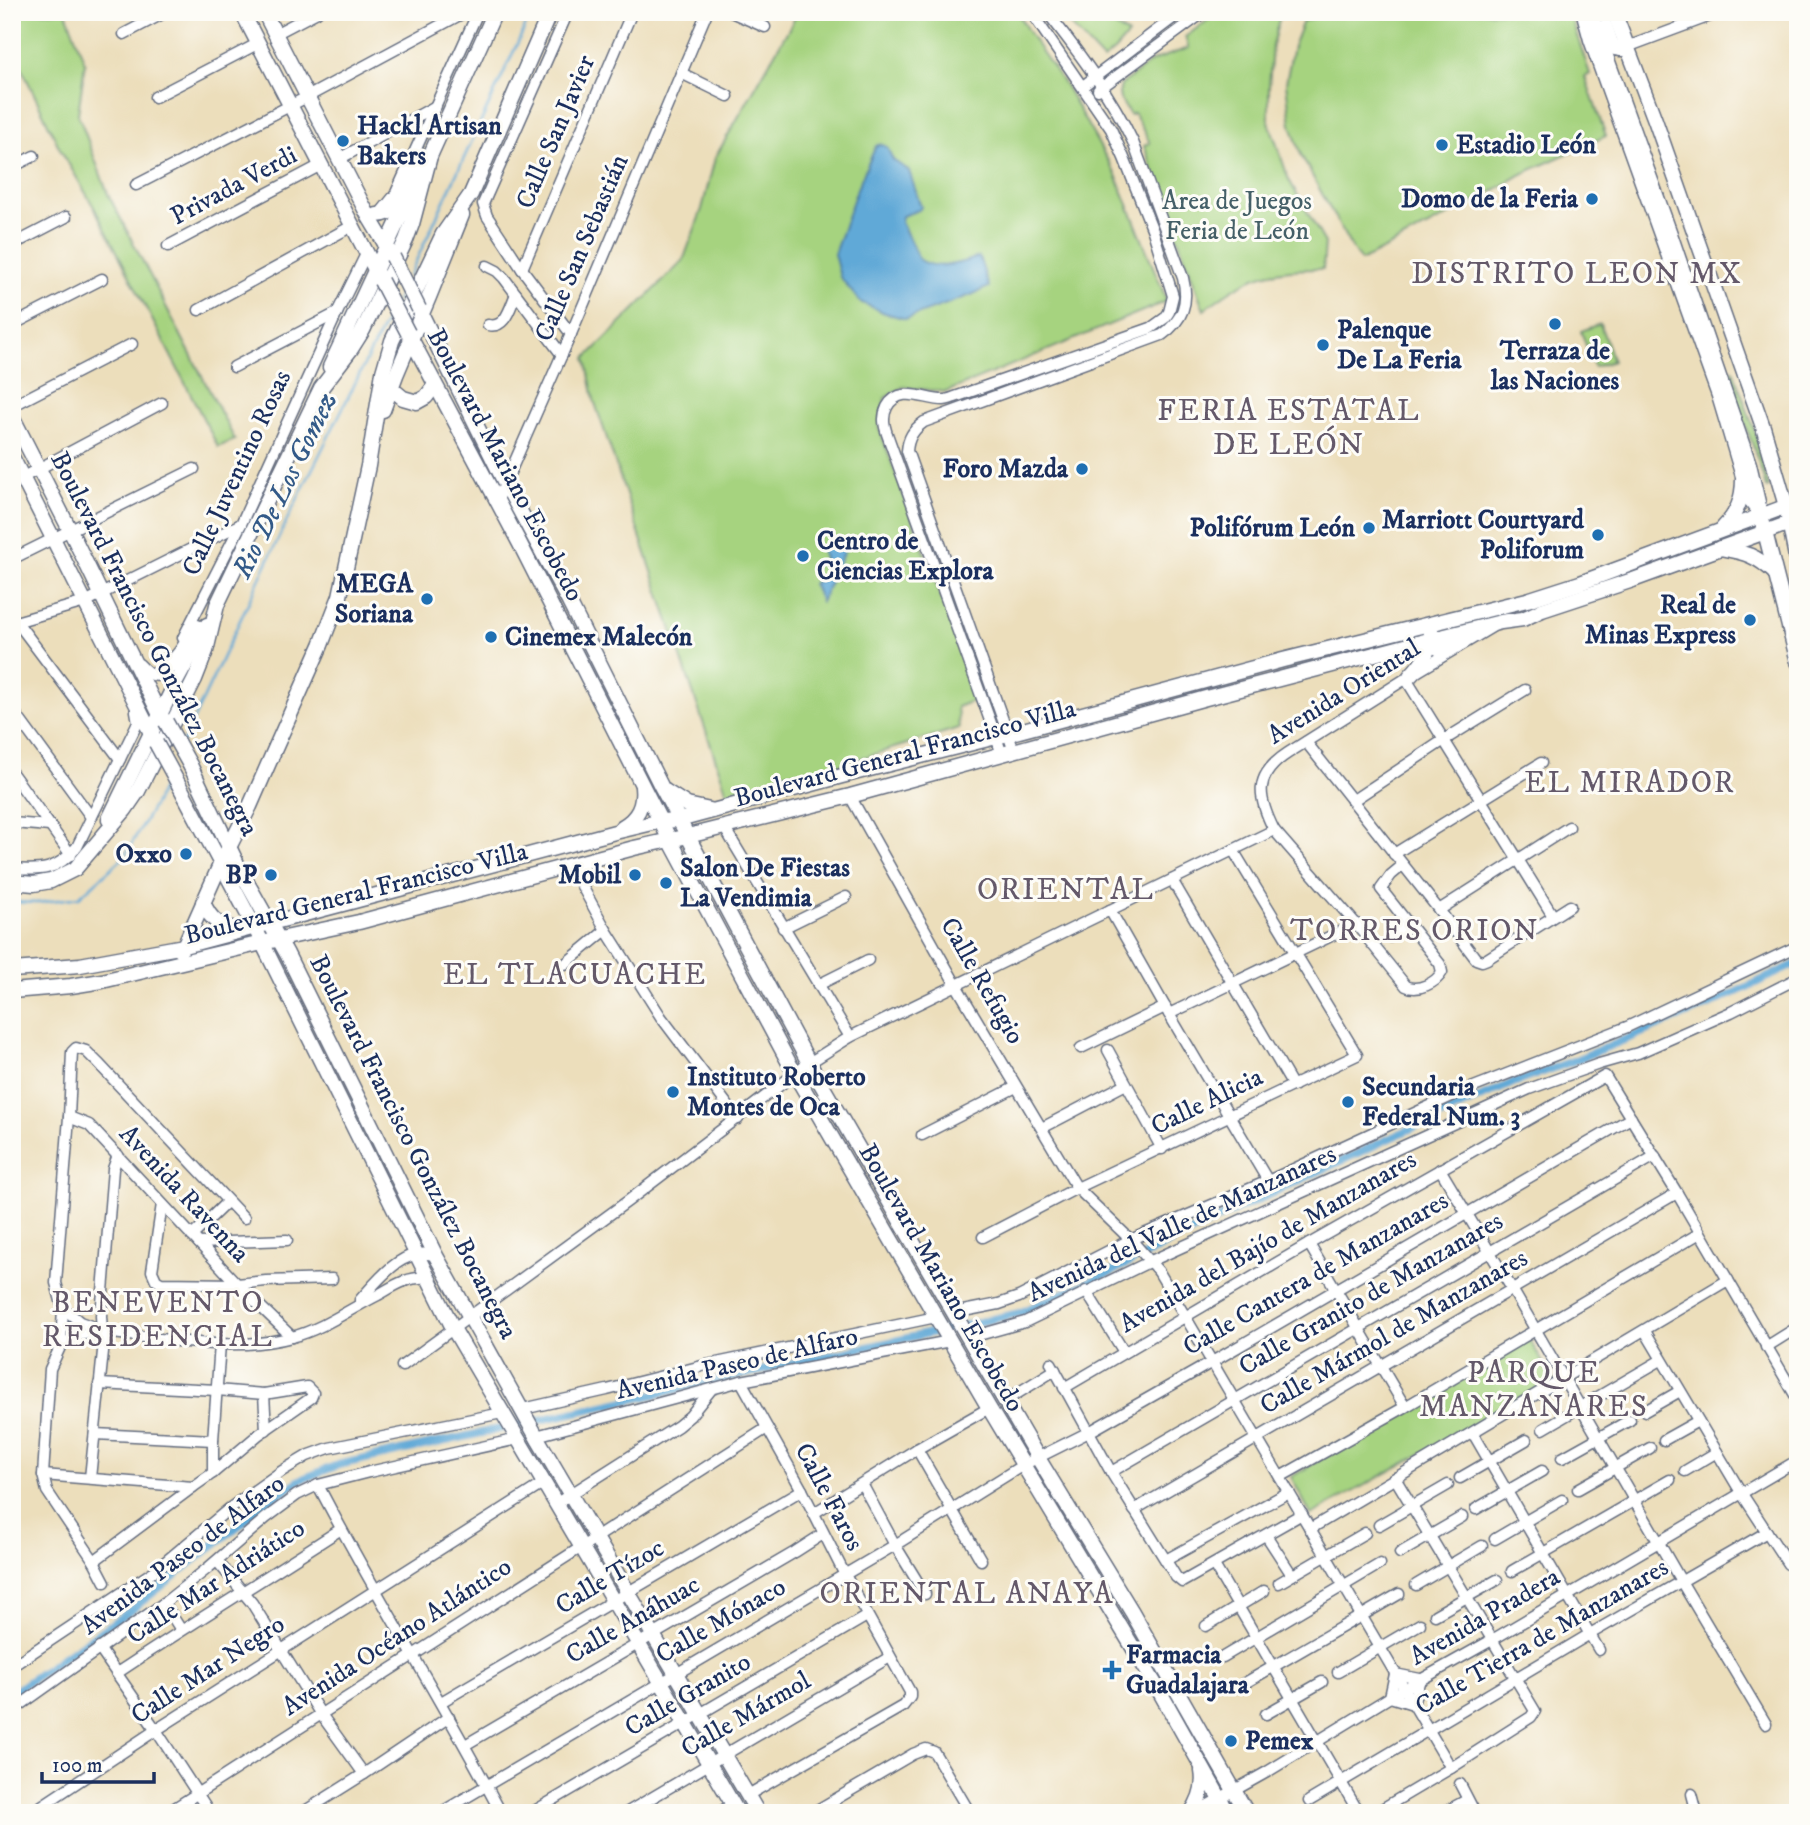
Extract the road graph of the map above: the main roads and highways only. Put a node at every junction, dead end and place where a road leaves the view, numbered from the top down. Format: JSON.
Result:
{"nodes":[{"id":1,"x":242,"y":12,"type":"edge"},
{"id":2,"x":264,"y":12,"type":"edge"},
{"id":3,"x":495,"y":12,"type":"edge"},
{"id":4,"x":550,"y":12,"type":"edge"},
{"id":5,"x":559,"y":12,"type":"edge"},
{"id":6,"x":1590,"y":12,"type":"edge"},
{"id":7,"x":1600,"y":12,"type":"edge"},
{"id":8,"x":1614,"y":12,"type":"edge"},
{"id":9,"x":1627,"y":47,"type":"junction"},
{"id":10,"x":524,"y":70,"type":"junction"},
{"id":11,"x":430,"y":156,"type":"junction"},
{"id":12,"x":348,"y":176,"type":"junction"},
{"id":13,"x":331,"y":185,"type":"junction"},
{"id":14,"x":477,"y":199,"type":"junction"},
{"id":15,"x":361,"y":201,"type":"junction"},
{"id":16,"x":373,"y":216,"type":"junction"},
{"id":17,"x":352,"y":226,"type":"junction"},
{"id":18,"x":390,"y":252,"type":"junction"},
{"id":19,"x":378,"y":276,"type":"junction"},
{"id":20,"x":424,"y":307,"type":"junction"},
{"id":21,"x":409,"y":336,"type":"junction"},
{"id":22,"x":432,"y":379,"type":"junction"},
{"id":23,"x":393,"y":381,"type":"junction"},
{"id":24,"x":321,"y":388,"type":"junction"},
{"id":25,"x":12,"y":416,"type":"edge"},
{"id":26,"x":12,"y":457,"type":"edge"},
{"id":27,"x":1773,"y":463,"type":"junction"},
{"id":28,"x":368,"y":466,"type":"junction"},
{"id":29,"x":1743,"y":479,"type":"road end"},
{"id":30,"x":18,"y":480,"type":"edge"},
{"id":31,"x":1798,"y":493,"type":"edge"},
{"id":32,"x":1792,"y":504,"type":"edge"},
{"id":33,"x":1761,"y":516,"type":"junction"},
{"id":34,"x":1793,"y":522,"type":"edge"},
{"id":35,"x":1720,"y":531,"type":"junction"},
{"id":36,"x":1765,"y":532,"type":"junction"},
{"id":37,"x":1795,"y":542,"type":"edge"},
{"id":38,"x":520,"y":544,"type":"junction"},
{"id":39,"x":538,"y":545,"type":"junction"},
{"id":40,"x":1718,"y":548,"type":"junction"},
{"id":41,"x":1798,"y":567,"type":"edge"},
{"id":42,"x":1775,"y":573,"type":"junction"},
{"id":43,"x":1527,"y":600,"type":"junction"},
{"id":44,"x":217,"y":606,"type":"junction"},
{"id":45,"x":1461,"y":615,"type":"junction"},
{"id":46,"x":1523,"y":619,"type":"junction"},
{"id":47,"x":1792,"y":620,"type":"edge"},
{"id":48,"x":1431,"y":640,"type":"junction"},
{"id":49,"x":1798,"y":662,"type":"edge"},
{"id":50,"x":168,"y":668,"type":"road end"},
{"id":51,"x":1408,"y":678,"type":"road end"},
{"id":52,"x":175,"y":684,"type":"junction"},
{"id":53,"x":146,"y":685,"type":"junction"},
{"id":54,"x":163,"y":719,"type":"junction"},
{"id":55,"x":138,"y":722,"type":"road end"},
{"id":56,"x":154,"y":738,"type":"junction"},
{"id":57,"x":641,"y":781,"type":"junction"},
{"id":58,"x":662,"y":788,"type":"junction"},
{"id":59,"x":121,"y":798,"type":"junction"},
{"id":60,"x":712,"y":810,"type":"junction"},
{"id":61,"x":679,"y":820,"type":"junction"},
{"id":62,"x":661,"y":821,"type":"junction"},
{"id":63,"x":615,"y":832,"type":"junction"},
{"id":64,"x":688,"y":836,"type":"junction"},
{"id":65,"x":670,"y":840,"type":"junction"},
{"id":66,"x":647,"y":845,"type":"junction"},
{"id":67,"x":228,"y":847,"type":"junction"},
{"id":68,"x":90,"y":853,"type":"junction"},
{"id":69,"x":220,"y":864,"type":"junction"},
{"id":70,"x":684,"y":864,"type":"junction"},
{"id":71,"x":12,"y":882,"type":"edge"},
{"id":72,"x":203,"y":902,"type":"junction"},
{"id":73,"x":256,"y":927,"type":"junction"},
{"id":74,"x":297,"y":935,"type":"junction"},
{"id":75,"x":278,"y":939,"type":"junction"},
{"id":76,"x":262,"y":943,"type":"junction"},
{"id":77,"x":184,"y":946,"type":"junction"},
{"id":78,"x":287,"y":954,"type":"junction"},
{"id":79,"x":12,"y":970,"type":"edge"},
{"id":80,"x":122,"y":977,"type":"junction"},
{"id":81,"x":12,"y":990,"type":"edge"},
{"id":82,"x":1200,"y":1763,"type":"junction"},
{"id":83,"x":12,"y":1807,"type":"edge"},
{"id":84,"x":736,"y":1809,"type":"edge"},
{"id":85,"x":17,"y":1813,"type":"edge"},
{"id":86,"x":758,"y":1813,"type":"edge"},
{"id":87,"x":1192,"y":1813,"type":"edge"},
{"id":88,"x":1228,"y":1813,"type":"edge"},
{"id":89,"x":1247,"y":1813,"type":"edge"}],
"edges":[{"from":1,"to":13,"type":"main road","name":"Boulevard Mariano Escobedo"},
{"from":2,"to":12,"type":"main road","name":"Boulevard Mariano Escobedo"},
{"from":3,"to":11,"type":"main road"},
{"from":4,"to":10,"type":"main road"},
{"from":5,"to":10,"type":"main road"},
{"from":6,"to":33,"type":"main road"},
{"from":7,"to":9,"type":"main road"},
{"from":8,"to":9,"type":"main road"},
{"from":9,"to":27,"type":"main road"},
{"from":10,"to":14,"type":"main road"},
{"from":11,"to":16,"type":"main road"},
{"from":11,"to":18,"type":"main road"},
{"from":11,"to":24,"type":"main road"},
{"from":12,"to":13,"type":"main road"},
{"from":12,"to":15,"type":"main road","name":"Boulevard Mariano Escobedo"},
{"from":13,"to":17,"type":"main road","name":"Boulevard Mariano Escobedo"},
{"from":14,"to":20,"type":"main road"},
{"from":14,"to":28,"type":"main road"},
{"from":15,"to":16,"type":"main road","name":"Boulevard Mariano Escobedo"},
{"from":15,"to":17,"type":"main road"},
{"from":16,"to":18,"type":"main road","name":"Boulevard Mariano Escobedo"},
{"from":17,"to":19,"type":"main road","name":"Boulevard Mariano Escobedo"},
{"from":18,"to":19,"type":"main road"},
{"from":18,"to":20,"type":"main road","name":"Boulevard Mariano Escobedo","bridge":true},
{"from":19,"to":21,"type":"main road","name":"Boulevard Mariano Escobedo","bridge":true},
{"from":19,"to":24,"type":"main road"},
{"from":20,"to":21,"type":"main road"},
{"from":20,"to":39,"type":"main road","name":"Boulevard Mariano Escobedo"},
{"from":21,"to":22,"type":"main road","name":"Boulevard Mariano Escobedo"},
{"from":21,"to":23,"type":"main road"},
{"from":22,"to":23,"type":"main road"},
{"from":22,"to":23,"type":"main road"},
{"from":22,"to":38,"type":"main road","name":"Boulevard Mariano Escobedo"},
{"from":23,"to":28,"type":"main road"},
{"from":24,"to":44,"type":"main road"},
{"from":25,"to":53,"type":"main road","name":"Boulevard Francisco González Bocanegra"},
{"from":26,"to":30,"type":"main road","name":"Boulevard Francisco González Bocanegra"},
{"from":27,"to":31,"type":"main road"},
{"from":27,"to":32,"type":"main road"},
{"from":28,"to":67,"type":"main road"},
{"from":29,"to":35,"type":"main road"},
{"from":30,"to":56,"type":"main road","name":"Boulevard Francisco González Bocanegra"},
{"from":32,"to":33,"type":"main road","name":"Boulevard General Francisco Villa"},
{"from":32,"to":34,"type":"main road"},
{"from":33,"to":35,"type":"main road","name":"Boulevard General Francisco Villa"},
{"from":33,"to":36,"type":"main road"},
{"from":34,"to":36,"type":"main road"},
{"from":34,"to":37,"type":"main road"},
{"from":35,"to":43,"type":"main road","name":"Boulevard General Francisco Villa"},
{"from":36,"to":40,"type":"main road"},
{"from":36,"to":42,"type":"main road"},
{"from":37,"to":41,"type":"main road"},
{"from":38,"to":39,"type":"main road"},
{"from":38,"to":57,"type":"main road","name":"Boulevard Mariano Escobedo"},
{"from":39,"to":58,"type":"main road","name":"Boulevard Mariano Escobedo"},
{"from":40,"to":42,"type":"main road"},
{"from":40,"to":46,"type":"main road"},
{"from":42,"to":47,"type":"main road"},
{"from":43,"to":45,"type":"main road","name":"Boulevard General Francisco Villa"},
{"from":43,"to":46,"type":"main road"},
{"from":44,"to":50,"type":"main road"},
{"from":44,"to":52,"type":"main road"},
{"from":44,"to":68,"type":"main road"},
{"from":45,"to":48,"type":"main road"},
{"from":45,"to":60,"type":"main road","name":"Boulevard General Francisco Villa"},
{"from":46,"to":48,"type":"main road"},
{"from":47,"to":49,"type":"main road"},
{"from":48,"to":51,"type":"main road"},
{"from":48,"to":64,"type":"main road","name":"Boulevard General Francisco Villa"},
{"from":52,"to":53,"type":"main road"},
{"from":52,"to":54,"type":"main road"},
{"from":53,"to":54,"type":"main road","name":"Boulevard Francisco González Bocanegra"},
{"from":54,"to":56,"type":"main road"},
{"from":54,"to":67,"type":"main road","name":"Boulevard Francisco González Bocanegra","bridge":true},
{"from":55,"to":59,"type":"main road"},
{"from":56,"to":59,"type":"main road"},
{"from":56,"to":69,"type":"main road","name":"Boulevard Francisco González Bocanegra","bridge":true},
{"from":57,"to":62,"type":"main road","name":"Boulevard Mariano Escobedo"},
{"from":57,"to":63,"type":"main road"},
{"from":58,"to":60,"type":"main road"},
{"from":58,"to":61,"type":"main road","name":"Boulevard Mariano Escobedo"},
{"from":59,"to":68,"type":"main road"},
{"from":60,"to":61,"type":"main road","name":"Boulevard General Francisco Villa"},
{"from":61,"to":62,"type":"main road","name":"Boulevard General Francisco Villa"},
{"from":61,"to":64,"type":"main road","name":"Boulevard Mariano Escobedo"},
{"from":62,"to":63,"type":"main road","name":"Boulevard General Francisco Villa"},
{"from":62,"to":65,"type":"main road","name":"Boulevard Mariano Escobedo"},
{"from":63,"to":73,"type":"main road","name":"Boulevard General Francisco Villa"},
{"from":64,"to":65,"type":"main road","name":"Boulevard General Francisco Villa"},
{"from":64,"to":89,"type":"main road","name":"Boulevard Mariano Escobedo"},
{"from":65,"to":66,"type":"main road","name":"Boulevard General Francisco Villa"},
{"from":65,"to":70,"type":"main road","name":"Boulevard Mariano Escobedo"},
{"from":66,"to":70,"type":"main road"},
{"from":66,"to":74,"type":"main road","name":"Boulevard General Francisco Villa"},
{"from":67,"to":69,"type":"main road"},
{"from":67,"to":73,"type":"main road","name":"Boulevard Francisco González Bocanegra"},
{"from":68,"to":71,"type":"main road"},
{"from":69,"to":72,"type":"main road"},
{"from":69,"to":73,"type":"main road","name":"Boulevard Francisco González Bocanegra"},
{"from":70,"to":82,"type":"main road","name":"Boulevard Mariano Escobedo"},
{"from":72,"to":73,"type":"main road"},
{"from":72,"to":77,"type":"main road"},
{"from":73,"to":75,"type":"main road","name":"Boulevard Francisco González Bocanegra"},
{"from":73,"to":76,"type":"main road","name":"Boulevard Francisco González Bocanegra"},
{"from":73,"to":77,"type":"main road","name":"Boulevard General Francisco Villa"},
{"from":74,"to":75,"type":"main road","name":"Boulevard General Francisco Villa"},
{"from":74,"to":78,"type":"main road"},
{"from":75,"to":76,"type":"main road","name":"Boulevard General Francisco Villa"},
{"from":75,"to":78,"type":"main road","name":"Boulevard Francisco González Bocanegra"},
{"from":76,"to":80,"type":"main road","name":"Boulevard General Francisco Villa"},
{"from":76,"to":84,"type":"main road","name":"Boulevard Francisco González Bocanegra"},
{"from":77,"to":79,"type":"main road","name":"Boulevard General Francisco Villa"},
{"from":77,"to":80,"type":"main road"},
{"from":78,"to":86,"type":"main road","name":"Boulevard Francisco González Bocanegra"},
{"from":80,"to":81,"type":"main road","name":"Boulevard General Francisco Villa"},
{"from":82,"to":87,"type":"main road"},
{"from":82,"to":88,"type":"main road","name":"Boulevard Mariano Escobedo"},
{"from":83,"to":85,"type":"main road"}]}
